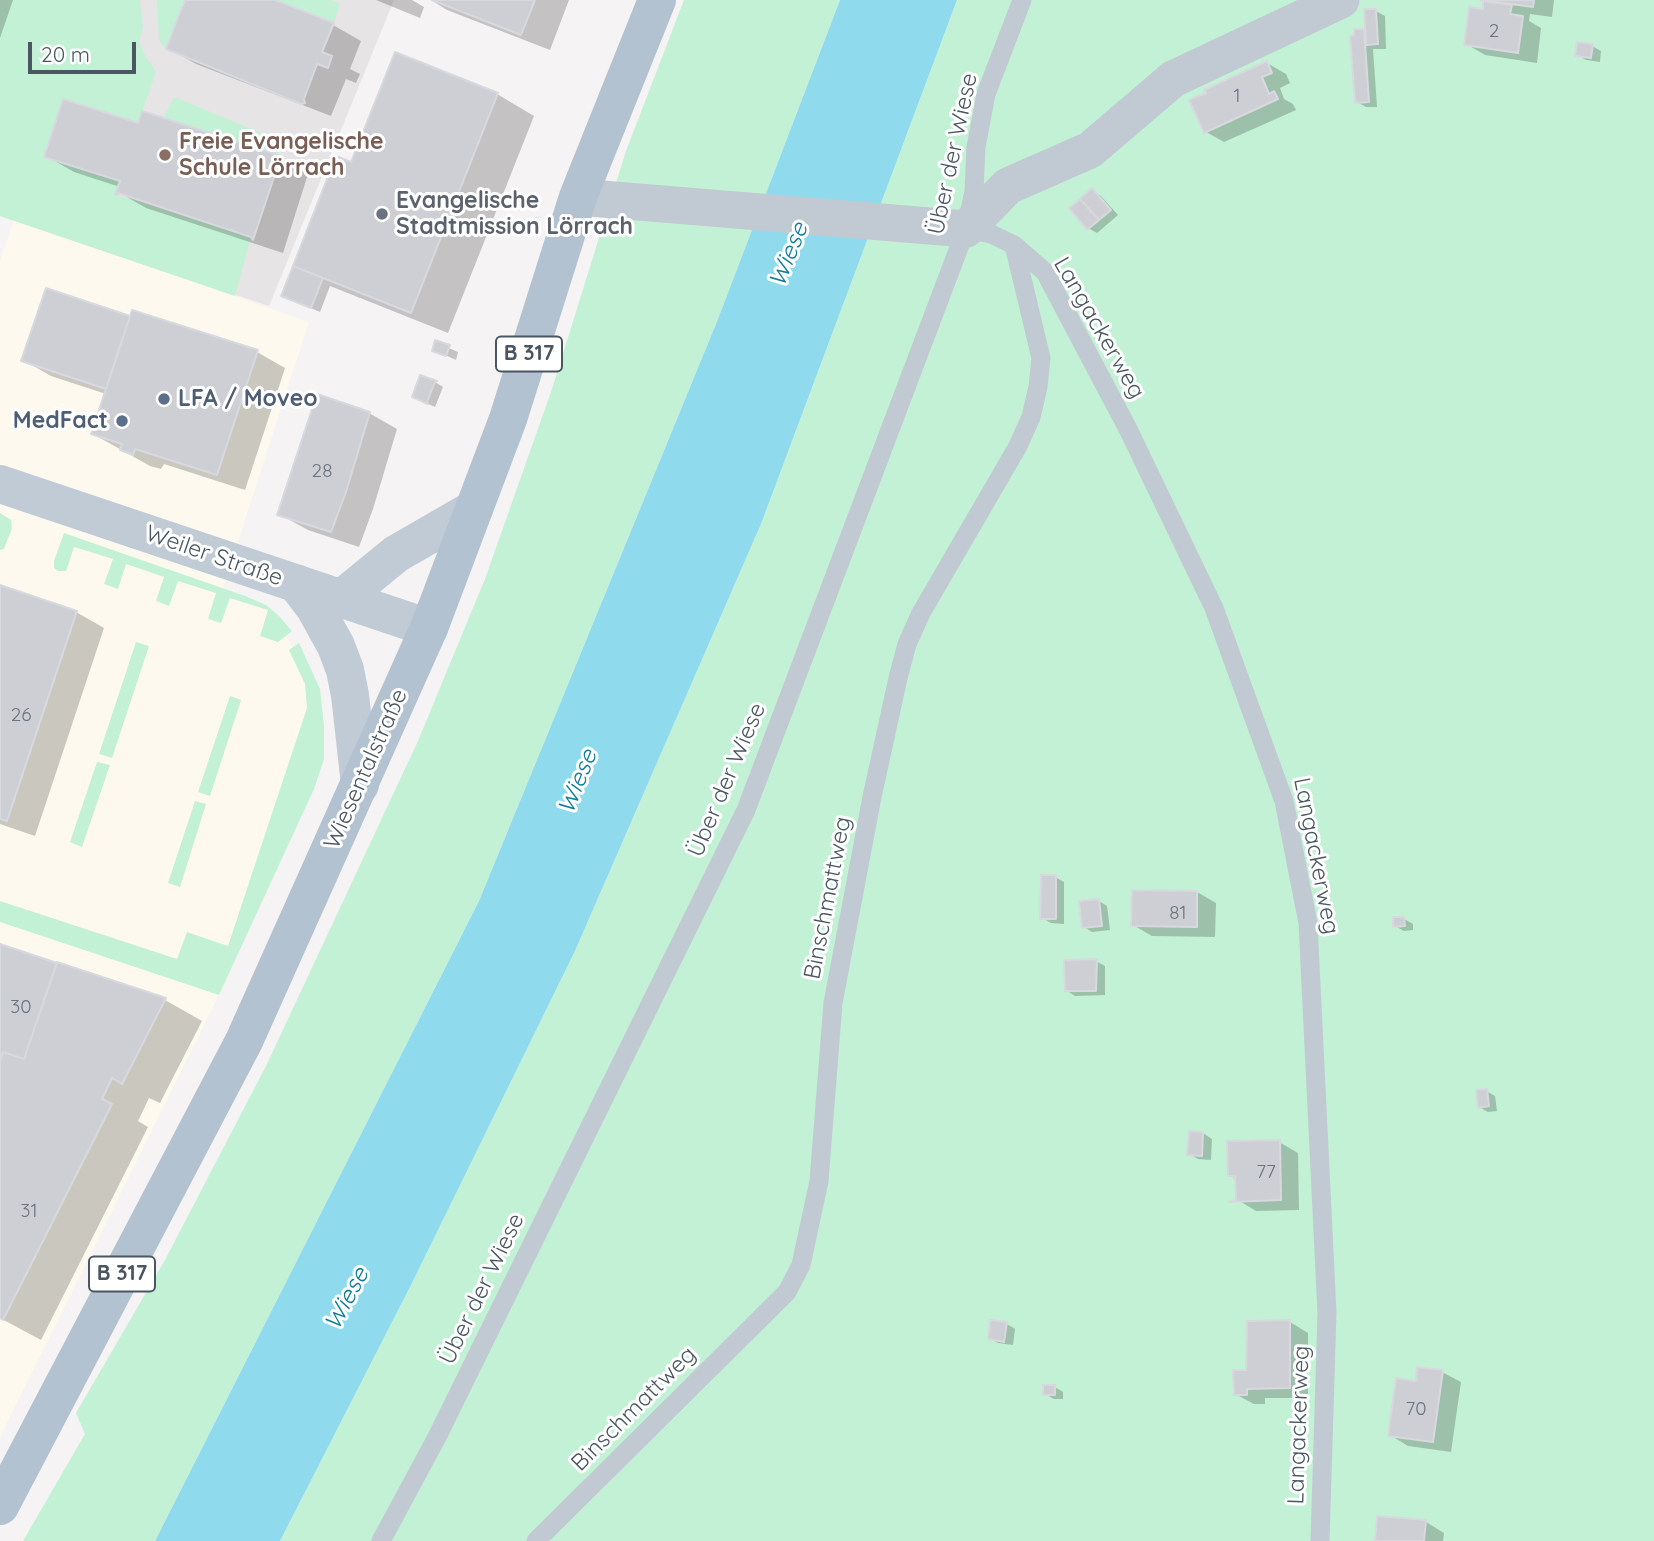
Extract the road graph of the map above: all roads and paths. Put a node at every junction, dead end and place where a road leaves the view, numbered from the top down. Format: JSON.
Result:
{"nodes":[{"id":1,"x":657,"y":0,"type":"edge"},
{"id":2,"x":1022,"y":0,"type":"edge"},
{"id":3,"x":1341,"y":0,"type":"edge"},
{"id":4,"x":579,"y":197,"type":"junction"},
{"id":5,"x":954,"y":228,"type":"junction"},
{"id":6,"x":1014,"y":245,"type":"junction"},
{"id":7,"x":0,"y":484,"type":"edge"},
{"id":8,"x":474,"y":509,"type":"junction"},
{"id":9,"x":296,"y":583,"type":"junction"},
{"id":10,"x":341,"y":598,"type":"junction"},
{"id":11,"x":429,"y":628,"type":"junction"},
{"id":12,"x":360,"y":785,"type":"junction"},
{"id":13,"x":0,"y":1506,"type":"edge"},
{"id":14,"x":381,"y":1541,"type":"edge"},
{"id":15,"x":536,"y":1541,"type":"edge"},
{"id":16,"x":1320,"y":1541,"type":"edge"}],
"edges":[{"from":1,"to":4,"type":"main road","name":"Wiesentalstraße","number":"B 317"},
{"from":2,"to":5,"type":"lane","name":"Über der Wiese"},
{"from":3,"to":5,"type":"street"},
{"from":4,"to":5,"type":"street"},
{"from":4,"to":8,"type":"main road","name":"Wiesentalstraße","number":"B 317"},
{"from":5,"to":6,"type":"lane"},
{"from":5,"to":14,"type":"lane","name":"Über der Wiese"},
{"from":6,"to":15,"type":"lane","name":"Binschmattweg"},
{"from":6,"to":16,"type":"lane","name":"Langackerweg"},
{"from":7,"to":9,"type":"street","name":"Weiler Straße"},
{"from":8,"to":10,"type":"street"},
{"from":8,"to":11,"type":"main road","name":"Wiesentalstraße","number":"B 317"},
{"from":9,"to":10,"type":"street","name":"Weiler Straße"},
{"from":9,"to":12,"type":"street"},
{"from":10,"to":11,"type":"street","name":"Weiler Straße"},
{"from":11,"to":12,"type":"main road","name":"Wiesentalstraße","number":"B 317"},
{"from":12,"to":13,"type":"main road","name":"Wiesentalstraße","number":"B 317"}]}
